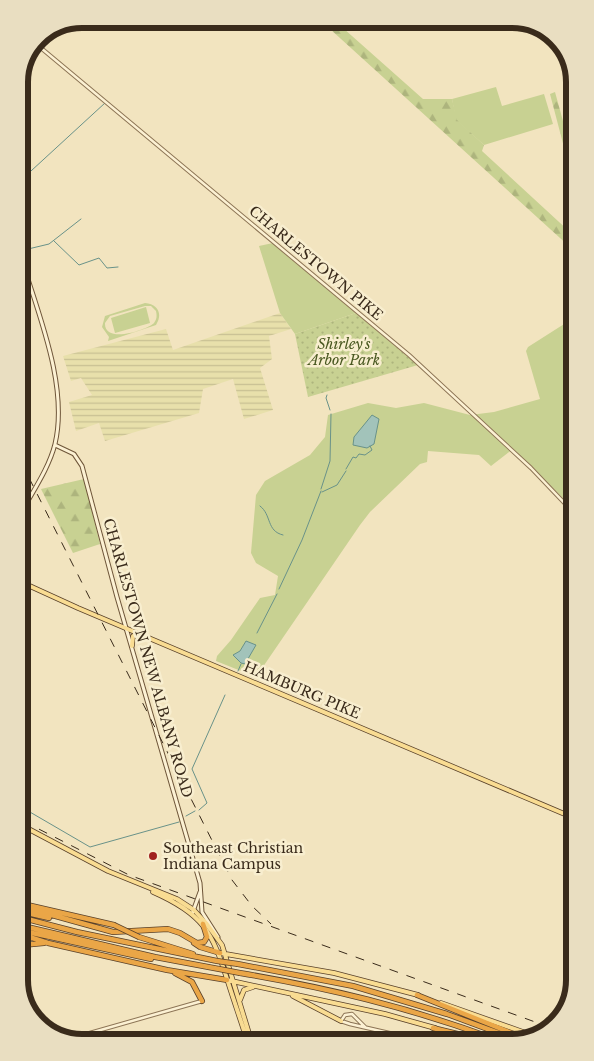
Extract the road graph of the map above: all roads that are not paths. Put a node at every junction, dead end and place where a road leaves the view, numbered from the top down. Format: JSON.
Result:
{"nodes":[{"id":1,"x":40,"y":47,"type":"edge"},
{"id":2,"x":28,"y":281,"type":"edge"},
{"id":3,"x":55,"y":445,"type":"junction"},
{"id":4,"x":28,"y":499,"type":"edge"},
{"id":5,"x":566,"y":504,"type":"edge"},
{"id":6,"x":28,"y":585,"type":"edge"},
{"id":7,"x":126,"y":628,"type":"junction"},
{"id":8,"x":140,"y":633,"type":"junction"},
{"id":9,"x":132,"y":646,"type":"junction"},
{"id":10,"x":566,"y":815,"type":"edge"},
{"id":11,"x":28,"y":829,"type":"edge"},
{"id":12,"x":200,"y":892,"type":"junction"},
{"id":13,"x":28,"y":907,"type":"edge"},
{"id":14,"x":28,"y":908,"type":"edge"},
{"id":15,"x":193,"y":912,"type":"junction"},
{"id":16,"x":28,"y":913,"type":"edge"},
{"id":17,"x":28,"y":919,"type":"edge"},
{"id":18,"x":203,"y":924,"type":"junction"},
{"id":19,"x":28,"y":927,"type":"edge"},
{"id":20,"x":92,"y":927,"type":"junction"},
{"id":21,"x":28,"y":932,"type":"edge"},
{"id":22,"x":28,"y":937,"type":"edge"},
{"id":23,"x":218,"y":938,"type":"junction"},
{"id":24,"x":192,"y":940,"type":"junction"},
{"id":25,"x":48,"y":943,"type":"junction"},
{"id":26,"x":28,"y":945,"type":"edge"},
{"id":27,"x":223,"y":954,"type":"junction"},
{"id":28,"x":214,"y":960,"type":"junction"},
{"id":29,"x":202,"y":966,"type":"junction"},
{"id":30,"x":167,"y":970,"type":"junction"},
{"id":31,"x":228,"y":980,"type":"junction"},
{"id":32,"x":233,"y":981,"type":"junction"},
{"id":33,"x":255,"y":986,"type":"junction"},
{"id":34,"x":284,"y":992,"type":"junction"},
{"id":35,"x":417,"y":995,"type":"junction"},
{"id":36,"x":202,"y":1001,"type":"joint"},
{"id":37,"x":240,"y":1005,"type":"junction"},
{"id":38,"x":341,"y":1020,"type":"junction"},
{"id":39,"x":365,"y":1027,"type":"junction"},
{"id":40,"x":434,"y":1028,"type":"junction"},
{"id":41,"x":523,"y":1032,"type":"edge"},
{"id":42,"x":90,"y":1033,"type":"edge"},
{"id":43,"x":245,"y":1033,"type":"edge"},
{"id":44,"x":249,"y":1033,"type":"edge"},
{"id":45,"x":393,"y":1034,"type":"edge"},
{"id":46,"x":452,"y":1034,"type":"edge"},
{"id":47,"x":457,"y":1034,"type":"edge"},
{"id":48,"x":479,"y":1034,"type":"edge"},
{"id":49,"x":501,"y":1034,"type":"edge"},
{"id":50,"x":514,"y":1034,"type":"edge"}],
"edges":[{"from":1,"to":5,"type":"street","name":"CHARLESTOWN PIKE"},
{"from":2,"to":3,"type":"main road"},
{"from":3,"to":4,"type":"main road"},
{"from":3,"to":7,"type":"main road","name":"CHARLESTOWN NEW ALBANY ROAD"},
{"from":6,"to":7,"type":"main road","name":"HAMBURG PIKE"},
{"from":7,"to":8,"type":"main road","name":"HAMBURG PIKE"},
{"from":7,"to":9,"type":"main road","name":"CHARLESTOWN NEW ALBANY ROAD"},
{"from":8,"to":9,"type":"main road"},
{"from":8,"to":10,"type":"main road","name":"HAMBURG PIKE"},
{"from":9,"to":12,"type":"main road","name":"CHARLESTOWN NEW ALBANY ROAD"},
{"from":11,"to":15,"type":"main road"},
{"from":12,"to":15,"type":"main road","name":"CHARLESTOWN NEW ALBANY ROAD"},
{"from":12,"to":23,"type":"main road","name":"CHARLESTOWN NEW ALBANY ROAD"},
{"from":13,"to":28,"type":"highway","bridge":true},
{"from":14,"to":20,"type":"highway"},
{"from":15,"to":18,"type":"main road"},
{"from":15,"to":23,"type":"main road"},
{"from":16,"to":20,"type":"highway"},
{"from":17,"to":28,"type":"highway"},
{"from":18,"to":24,"type":"highway"},
{"from":18,"to":27,"type":"main road"},
{"from":19,"to":29,"type":"highway"},
{"from":20,"to":24,"type":"highway"},
{"from":21,"to":29,"type":"highway"},
{"from":22,"to":25,"type":"highway"},
{"from":23,"to":27,"type":"main road"},
{"from":24,"to":27,"type":"highway"},
{"from":25,"to":26,"type":"highway"},
{"from":25,"to":30,"type":"highway"},
{"from":27,"to":31,"type":"main road"},
{"from":27,"to":32,"type":"main road"},
{"from":27,"to":35,"type":"main road"},
{"from":28,"to":49,"type":"highway","bridge":true},
{"from":29,"to":48,"type":"highway","bridge":true},
{"from":30,"to":31,"type":"highway"},
{"from":30,"to":36,"type":"highway"},
{"from":31,"to":32,"type":"main road"},
{"from":31,"to":43,"type":"main road"},
{"from":32,"to":33,"type":"main road"},
{"from":32,"to":37,"type":"main road"},
{"from":33,"to":34,"type":"main road"},
{"from":33,"to":37,"type":"main road"},
{"from":34,"to":38,"type":"main road"},
{"from":34,"to":40,"type":"main road"},
{"from":35,"to":41,"type":"main road"},
{"from":35,"to":50,"type":"highway"},
{"from":36,"to":42,"type":"street"},
{"from":37,"to":44,"type":"main road"},
{"from":38,"to":39,"type":"street"},
{"from":38,"to":39,"type":"street"},
{"from":39,"to":45,"type":"street"},
{"from":40,"to":46,"type":"main road"},
{"from":40,"to":47,"type":"highway"}]}
